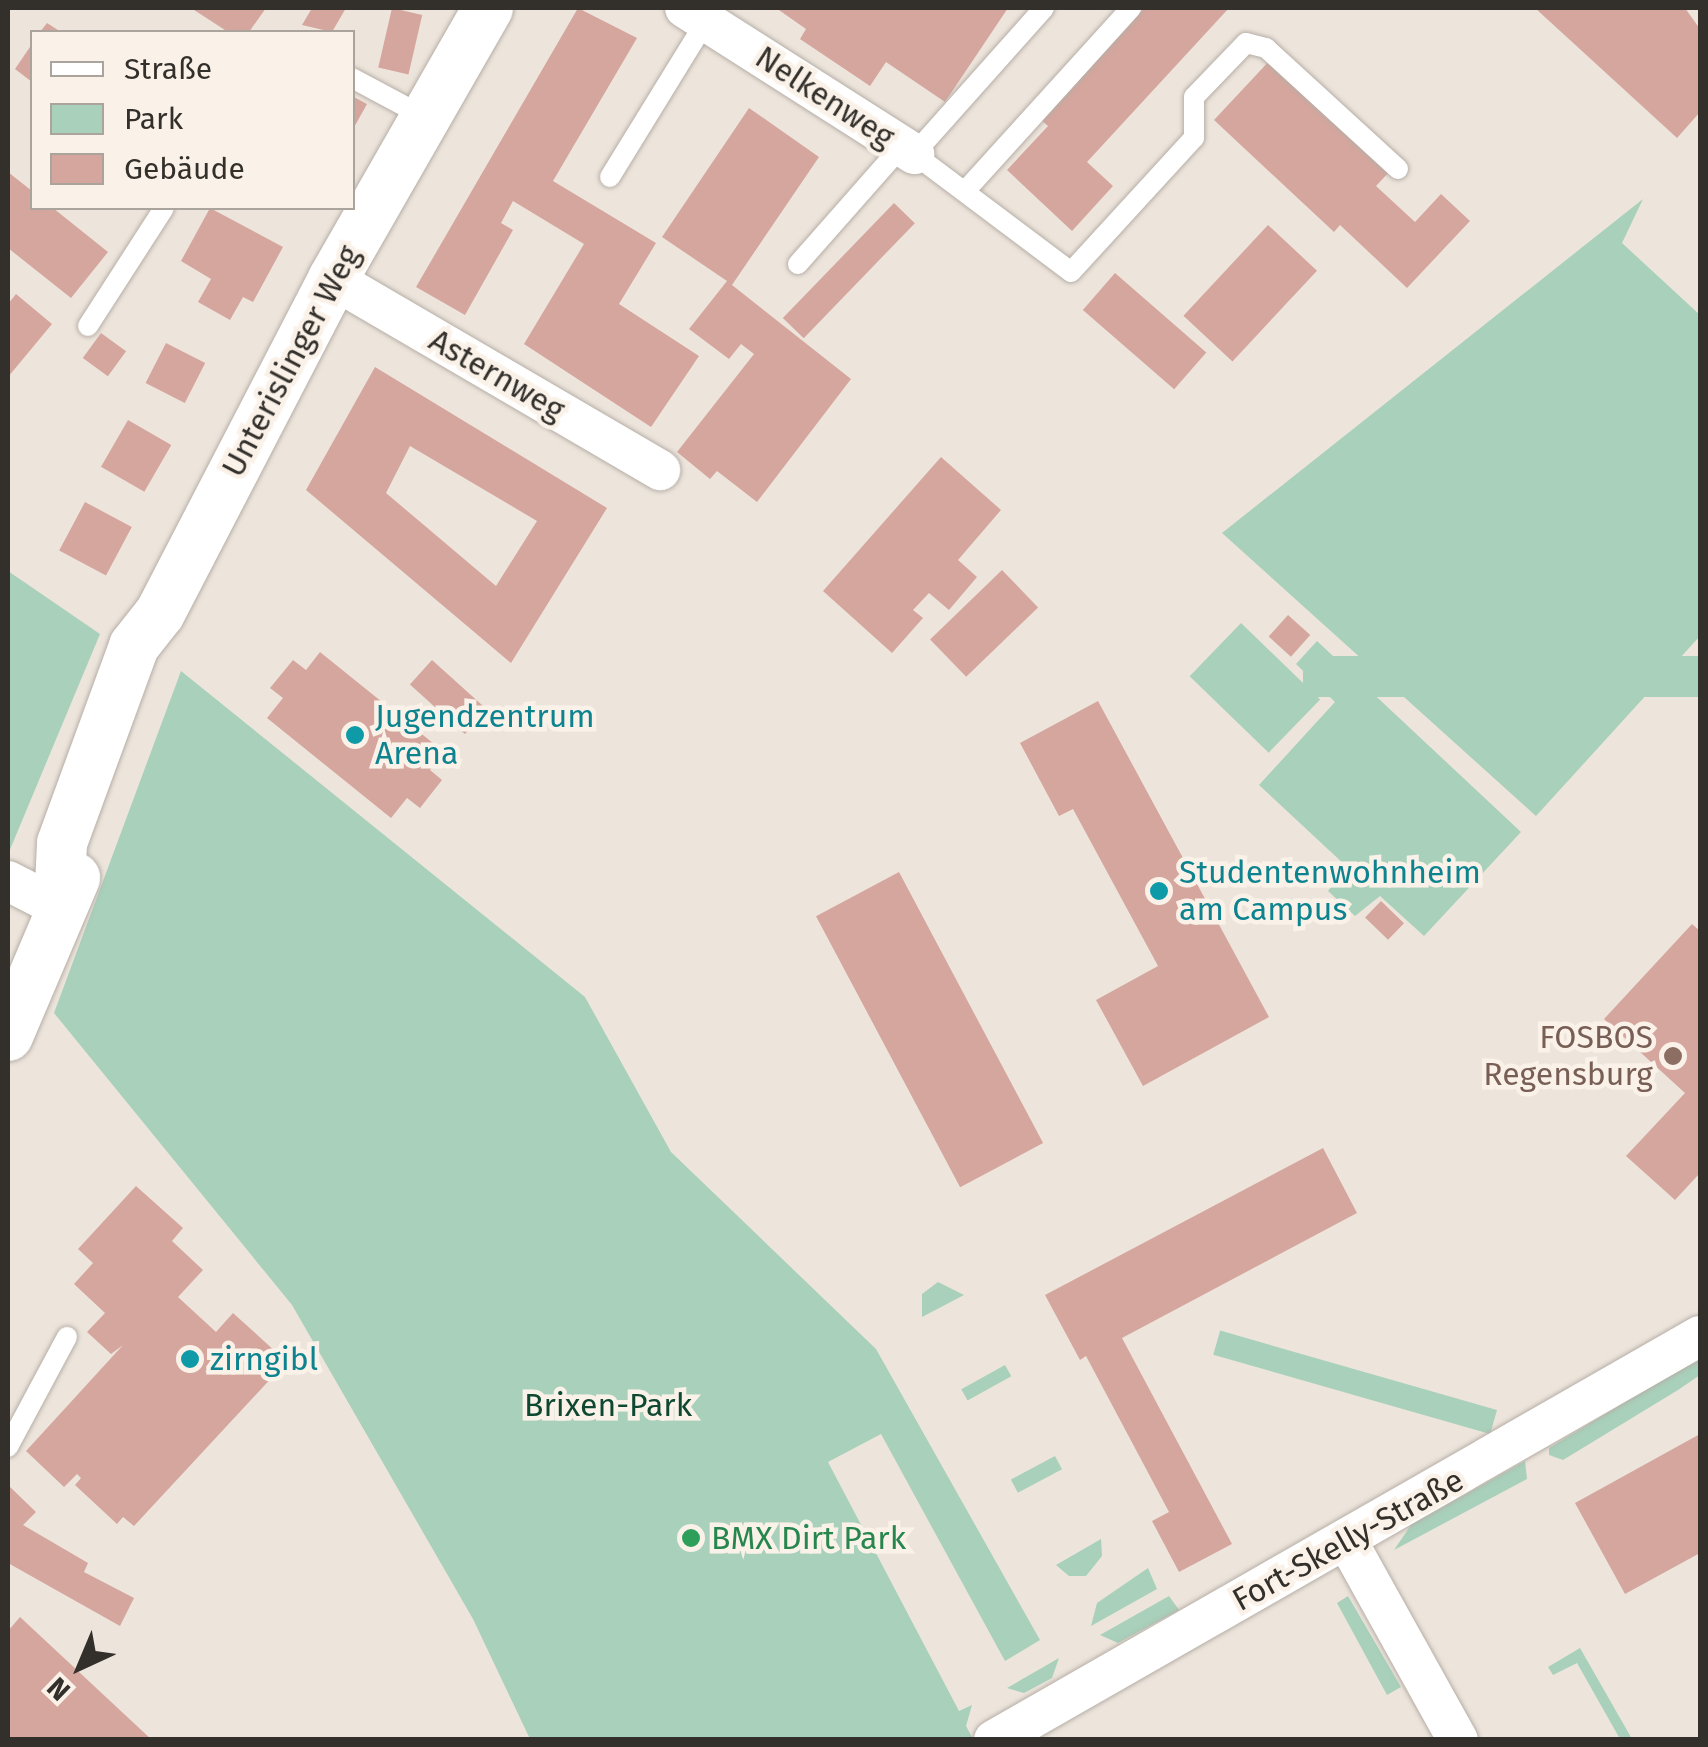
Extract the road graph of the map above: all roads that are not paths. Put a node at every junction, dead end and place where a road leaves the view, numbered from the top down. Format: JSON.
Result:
{"nodes":[{"id":1,"x":488,"y":8,"type":"edge"},
{"id":2,"x":1044,"y":8,"type":"edge"},
{"id":3,"x":1131,"y":8,"type":"edge"},
{"id":4,"x":696,"y":14,"type":"edge"},
{"id":5,"x":355,"y":80,"type":"edge"},
{"id":6,"x":425,"y":117,"type":"junction"},
{"id":7,"x":908,"y":150,"type":"junction"},
{"id":8,"x":1398,"y":170,"type":"dead end"},
{"id":9,"x":610,"y":177,"type":"dead end"},
{"id":10,"x":966,"y":190,"type":"junction"},
{"id":11,"x":163,"y":210,"type":"edge"},
{"id":12,"x":798,"y":264,"type":"dead end"},
{"id":13,"x":333,"y":279,"type":"junction"},
{"id":14,"x":88,"y":326,"type":"dead end"},
{"id":15,"x":660,"y":470,"type":"dead end"},
{"id":16,"x":8,"y":881,"type":"edge"},
{"id":17,"x":59,"y":907,"type":"junction"},
{"id":18,"x":8,"y":1036,"type":"edge"},
{"id":19,"x":1700,"y":1336,"type":"edge"},
{"id":20,"x":67,"y":1337,"type":"dead end"},
{"id":21,"x":8,"y":1448,"type":"edge"},
{"id":22,"x":1346,"y":1539,"type":"junction"},
{"id":23,"x":994,"y":1740,"type":"edge"},
{"id":24,"x":1458,"y":1740,"type":"edge"}],
"edges":[{"from":1,"to":6,"type":"street","name":"Unterislinger Weg"},
{"from":2,"to":7,"type":"lane"},
{"from":3,"to":10,"type":"lane"},
{"from":4,"to":7,"type":"street","name":"Nelkenweg"},
{"from":4,"to":9,"type":"lane"},
{"from":5,"to":6,"type":"lane"},
{"from":6,"to":13,"type":"street","name":"Unterislinger Weg"},
{"from":7,"to":10,"type":"lane"},
{"from":7,"to":12,"type":"lane"},
{"from":8,"to":10,"type":"lane"},
{"from":11,"to":14,"type":"lane"},
{"from":13,"to":15,"type":"street","name":"Asternweg"},
{"from":13,"to":17,"type":"street","name":"Unterislinger Weg"},
{"from":16,"to":17,"type":"street"},
{"from":17,"to":18,"type":"street","name":"Unterislinger Weg"},
{"from":19,"to":22,"type":"street","name":"Fort-Skelly-Straße"},
{"from":20,"to":21,"type":"lane"},
{"from":22,"to":23,"type":"street","name":"Fort-Skelly-Straße"},
{"from":22,"to":24,"type":"street"}]}
